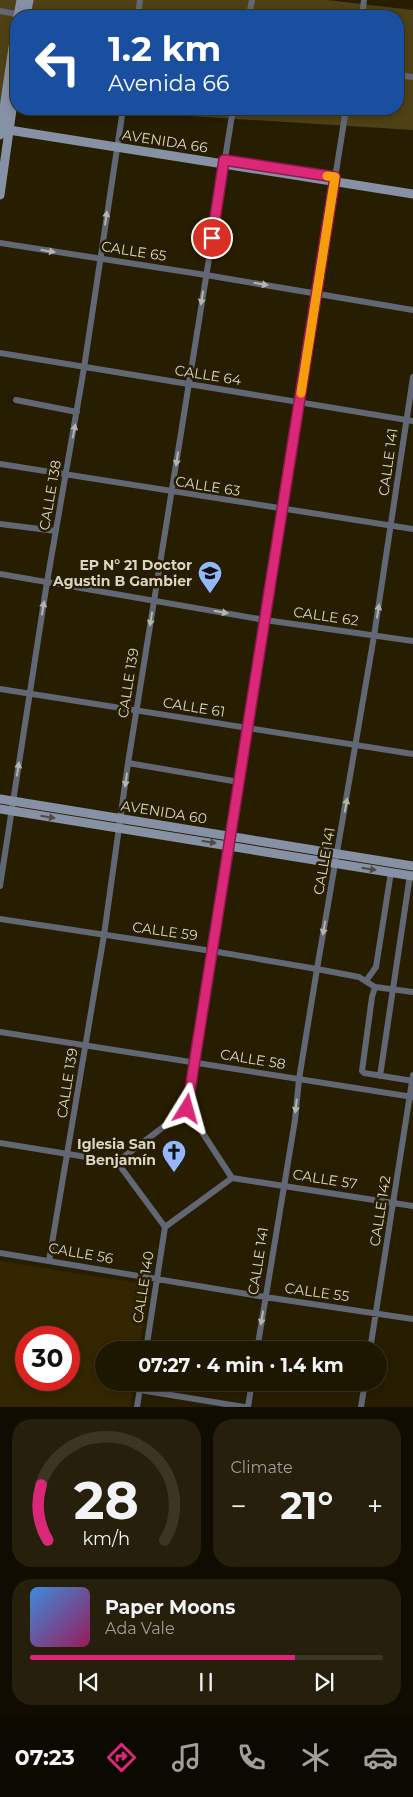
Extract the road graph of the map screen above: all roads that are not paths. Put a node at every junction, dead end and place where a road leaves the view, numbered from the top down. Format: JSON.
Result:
{"nodes":[{"id":1,"x":10,"y":78,"type":"edge"},
{"id":2,"x":10,"y":105,"type":"edge"},
{"id":3,"x":122,"y":115,"type":"edge"},
{"id":4,"x":232,"y":115,"type":"edge"},
{"id":5,"x":345,"y":115,"type":"edge"},
{"id":6,"x":4,"y":129,"type":"edge"},
{"id":7,"x":117,"y":145,"type":"junction"},
{"id":8,"x":224,"y":162,"type":"junction"},
{"id":9,"x":335,"y":180,"type":"junction"},
{"id":10,"x":413,"y":190,"type":"edge"},
{"id":11,"x":413,"y":194,"type":"edge"},
{"id":12,"x":0,"y":195,"type":"edge"},
{"id":13,"x":0,"y":243,"type":"edge"},
{"id":14,"x":101,"y":259,"type":"junction"},
{"id":15,"x":206,"y":275,"type":"junction"},
{"id":16,"x":316,"y":294,"type":"junction"},
{"id":17,"x":413,"y":310,"type":"edge"},
{"id":18,"x":0,"y":353,"type":"edge"},
{"id":19,"x":84,"y":368,"type":"junction"},
{"id":20,"x":413,"y":377,"type":"edge"},
{"id":21,"x":188,"y":384,"type":"junction"},
{"id":22,"x":16,"y":400,"type":"dead end"},
{"id":23,"x":299,"y":402,"type":"junction"},
{"id":24,"x":77,"y":412,"type":"junction"},
{"id":25,"x":409,"y":420,"type":"edge"},
{"id":26,"x":0,"y":464,"type":"edge"},
{"id":27,"x":66,"y":474,"type":"junction"},
{"id":28,"x":172,"y":493,"type":"junction"},
{"id":29,"x":283,"y":510,"type":"junction"},
{"id":30,"x":0,"y":524,"type":"edge"},
{"id":31,"x":392,"y":526,"type":"junction"},
{"id":32,"x":413,"y":529,"type":"edge"},
{"id":33,"x":56,"y":531,"type":"junction"},
{"id":34,"x":0,"y":574,"type":"edge"},
{"id":35,"x":47,"y":582,"type":"junction"},
{"id":36,"x":154,"y":600,"type":"junction"},
{"id":37,"x":265,"y":620,"type":"junction"},
{"id":38,"x":374,"y":636,"type":"junction"},
{"id":39,"x":413,"y":641,"type":"edge"},
{"id":40,"x":0,"y":689,"type":"edge"},
{"id":41,"x":30,"y":693,"type":"junction"},
{"id":42,"x":136,"y":710,"type":"junction"},
{"id":43,"x":247,"y":728,"type":"junction"},
{"id":44,"x":356,"y":744,"type":"junction"},
{"id":45,"x":413,"y":754,"type":"edge"},
{"id":46,"x":128,"y":763,"type":"junction"},
{"id":47,"x":239,"y":782,"type":"junction"},
{"id":48,"x":0,"y":799,"type":"edge"},
{"id":49,"x":13,"y":801,"type":"junction"},
{"id":50,"x":0,"y":809,"type":"edge"},
{"id":51,"x":11,"y":811,"type":"junction"},
{"id":52,"x":120,"y":823,"type":"junction"},
{"id":53,"x":230,"y":841,"type":"junction"},
{"id":54,"x":337,"y":858,"type":"junction"},
{"id":55,"x":391,"y":872,"type":"junction"},
{"id":56,"x":412,"y":872,"type":"edge"},
{"id":57,"x":0,"y":886,"type":"edge"},
{"id":58,"x":0,"y":920,"type":"edge"},
{"id":59,"x":104,"y":935,"type":"junction"},
{"id":60,"x":212,"y":951,"type":"junction"},
{"id":61,"x":317,"y":969,"type":"junction"},
{"id":62,"x":366,"y":981,"type":"junction"},
{"id":63,"x":375,"y":987,"type":"junction"},
{"id":64,"x":392,"y":989,"type":"junction"},
{"id":65,"x":413,"y":992,"type":"edge"},
{"id":66,"x":0,"y":1032,"type":"edge"},
{"id":67,"x":86,"y":1046,"type":"junction"},
{"id":68,"x":194,"y":1063,"type":"junction"},
{"id":69,"x":380,"y":1076,"type":"junction"},
{"id":70,"x":299,"y":1079,"type":"junction"},
{"id":71,"x":413,"y":1079,"type":"edge"},
{"id":72,"x":412,"y":1096,"type":"edge"},
{"id":73,"x":187,"y":1109,"type":"junction"},
{"id":74,"x":0,"y":1143,"type":"edge"},
{"id":75,"x":68,"y":1155,"type":"junction"},
{"id":76,"x":117,"y":1162,"type":"junction"},
{"id":77,"x":232,"y":1178,"type":"junction"},
{"id":78,"x":283,"y":1185,"type":"junction"},
{"id":79,"x":394,"y":1202,"type":"junction"},
{"id":80,"x":413,"y":1206,"type":"edge"},
{"id":81,"x":165,"y":1228,"type":"junction"},
{"id":82,"x":0,"y":1253,"type":"edge"},
{"id":83,"x":49,"y":1260,"type":"junction"},
{"id":84,"x":158,"y":1279,"type":"junction"},
{"id":85,"x":265,"y":1297,"type":"junction"},
{"id":86,"x":376,"y":1313,"type":"junction"},
{"id":87,"x":413,"y":1319,"type":"edge"},
{"id":88,"x":148,"y":1341,"type":"edge"},
{"id":89,"x":258,"y":1341,"type":"edge"},
{"id":90,"x":371,"y":1341,"type":"edge"},
{"id":91,"x":140,"y":1391,"type":"edge"},
{"id":92,"x":146,"y":1391,"type":"edge"},
{"id":93,"x":251,"y":1391,"type":"edge"},
{"id":94,"x":364,"y":1391,"type":"edge"},
{"id":95,"x":137,"y":1407,"type":"edge"},
{"id":96,"x":244,"y":1407,"type":"edge"},
{"id":97,"x":248,"y":1407,"type":"edge"},
{"id":98,"x":361,"y":1407,"type":"edge"}],
"edges":[{"from":1,"to":6,"type":"main road"},
{"from":2,"to":6,"type":"main road"},
{"from":3,"to":7,"type":"street","name":"CALLE 138"},
{"from":4,"to":8,"type":"street","name":"CALLE 139"},
{"from":5,"to":9,"type":"street"},
{"from":6,"to":7,"type":"main road","name":"AVENIDA 66"},
{"from":6,"to":12,"type":"main road"},
{"from":7,"to":8,"type":"main road","name":"AVENIDA 66"},
{"from":14,"to":7,"type":"street","name":"CALLE 138","one_way":true},
{"from":8,"to":9,"type":"main road","name":"AVENIDA 66"},
{"from":8,"to":15,"type":"street","name":"CALLE 139"},
{"from":9,"to":10,"type":"main road","name":"AVENIDA 66"},
{"from":9,"to":11,"type":"main road","name":"AVENIDA 66"},
{"from":9,"to":16,"type":"street"},
{"from":13,"to":14,"type":"street","name":"CALLE 65","one_way":true},
{"from":14,"to":15,"type":"street","name":"CALLE 65"},
{"from":14,"to":19,"type":"street","name":"CALLE 138"},
{"from":15,"to":16,"type":"street","name":"CALLE 65","one_way":true},
{"from":15,"to":21,"type":"street","name":"CALLE 139","one_way":true},
{"from":16,"to":17,"type":"street","name":"CALLE 65"},
{"from":16,"to":23,"type":"street"},
{"from":18,"to":19,"type":"street","name":"CALLE 64"},
{"from":19,"to":21,"type":"street","name":"CALLE 64"},
{"from":19,"to":24,"type":"street","name":"CALLE 138"},
{"from":20,"to":25,"type":"street","name":"CALLE 141"},
{"from":21,"to":23,"type":"street","name":"CALLE 64"},
{"from":21,"to":28,"type":"street","name":"CALLE 139","one_way":true},
{"from":22,"to":24,"type":"street"},
{"from":23,"to":25,"type":"street","name":"CALLE 64"},
{"from":23,"to":29,"type":"street"},
{"from":27,"to":24,"type":"street","name":"CALLE 138","one_way":true},
{"from":25,"to":31,"type":"street","name":"CALLE 141"},
{"from":26,"to":27,"type":"street","name":"CALLE 63"},
{"from":27,"to":28,"type":"street","name":"CALLE 63"},
{"from":27,"to":33,"type":"street","name":"CALLE 138"},
{"from":28,"to":29,"type":"street","name":"CALLE 63"},
{"from":28,"to":36,"type":"street","name":"CALLE 139"},
{"from":29,"to":31,"type":"street","name":"CALLE 63"},
{"from":29,"to":37,"type":"street"},
{"from":30,"to":33,"type":"street"},
{"from":31,"to":32,"type":"street","name":"CALLE 63"},
{"from":38,"to":31,"type":"street","name":"CALLE 141","one_way":true},
{"from":33,"to":35,"type":"street","name":"CALLE 138"},
{"from":34,"to":35,"type":"street","name":"CALLE 62"},
{"from":35,"to":36,"type":"street","name":"CALLE 62"},
{"from":41,"to":35,"type":"street","name":"CALLE 138","one_way":true},
{"from":36,"to":37,"type":"street","name":"CALLE 62","one_way":true},
{"from":36,"to":42,"type":"street","name":"CALLE 139","one_way":true},
{"from":37,"to":38,"type":"street","name":"CALLE 62"},
{"from":37,"to":43,"type":"street"},
{"from":38,"to":39,"type":"street","name":"CALLE 62"},
{"from":38,"to":44,"type":"street","name":"CALLE 141"},
{"from":40,"to":41,"type":"street","name":"CALLE 61"},
{"from":41,"to":42,"type":"street","name":"CALLE 61"},
{"from":49,"to":41,"type":"street","name":"CALLE 138","one_way":true},
{"from":42,"to":43,"type":"street","name":"CALLE 61"},
{"from":42,"to":46,"type":"street","name":"CALLE 139"},
{"from":43,"to":44,"type":"street","name":"CALLE 61"},
{"from":43,"to":47,"type":"street"},
{"from":44,"to":45,"type":"street","name":"CALLE 61"},
{"from":54,"to":44,"type":"street","name":"CALLE 141","one_way":true},
{"from":46,"to":47,"type":"street"},
{"from":46,"to":52,"type":"street","name":"CALLE 139","one_way":true},
{"from":47,"to":53,"type":"street"},
{"from":48,"to":49,"type":"main road","name":"AVENIDA 60"},
{"from":49,"to":51,"type":"street","name":"CALLE 138"},
{"from":49,"to":52,"type":"main road","name":"AVENIDA 60"},
{"from":50,"to":51,"type":"main road","name":"AVENIDA 60"},
{"from":51,"to":52,"type":"main road","name":"AVENIDA 60","one_way":true},
{"from":51,"to":57,"type":"street","name":"CALLE 138"},
{"from":52,"to":53,"type":"main road","name":"AVENIDA 60"},
{"from":52,"to":59,"type":"street","name":"CALLE 139"},
{"from":53,"to":54,"type":"main road","name":"AVENIDA 60"},
{"from":53,"to":60,"type":"street"},
{"from":54,"to":55,"type":"main road","name":"AVENIDA 60","one_way":true},
{"from":54,"to":56,"type":"main road","name":"AVENIDA 60"},
{"from":54,"to":61,"type":"street","name":"CALLE 141","one_way":true},
{"from":55,"to":56,"type":"main road","name":"AVENIDA 60"},
{"from":55,"to":62,"type":"street"},
{"from":56,"to":64,"type":"street"},
{"from":58,"to":59,"type":"street","name":"CALLE 59"},
{"from":59,"to":60,"type":"street","name":"CALLE 59"},
{"from":59,"to":67,"type":"street","name":"CALLE 139"},
{"from":60,"to":61,"type":"street","name":"CALLE 59"},
{"from":60,"to":68,"type":"street"},
{"from":61,"to":62,"type":"street","name":"CALLE 59"},
{"from":61,"to":70,"type":"street","name":"CALLE 141"},
{"from":62,"to":63,"type":"street","name":"CALLE 59"},
{"from":63,"to":64,"type":"street","name":"CALLE 59"},
{"from":63,"to":69,"type":"street"},
{"from":64,"to":65,"type":"street","name":"CALLE 59"},
{"from":64,"to":69,"type":"street"},
{"from":66,"to":67,"type":"street","name":"CALLE 58"},
{"from":67,"to":68,"type":"street","name":"CALLE 58"},
{"from":67,"to":75,"type":"street","name":"CALLE 139"},
{"from":68,"to":70,"type":"street","name":"CALLE 58"},
{"from":68,"to":73,"type":"street"},
{"from":69,"to":71,"type":"street"},
{"from":70,"to":72,"type":"street","name":"CALLE 58"},
{"from":70,"to":78,"type":"street","name":"CALLE 141","one_way":true},
{"from":71,"to":72,"type":"street","name":"CALLE 142"},
{"from":72,"to":79,"type":"street","name":"CALLE 142"},
{"from":73,"to":76,"type":"street"},
{"from":73,"to":77,"type":"street"},
{"from":74,"to":75,"type":"street"},
{"from":75,"to":76,"type":"street"},
{"from":75,"to":83,"type":"street","name":"CALLE 139"},
{"from":76,"to":81,"type":"street"},
{"from":77,"to":78,"type":"street","name":"CALLE 57"},
{"from":77,"to":81,"type":"street"},
{"from":78,"to":79,"type":"street","name":"CALLE 57"},
{"from":78,"to":85,"type":"street","name":"CALLE 141"},
{"from":79,"to":80,"type":"street","name":"CALLE 57"},
{"from":79,"to":86,"type":"street","name":"CALLE 142"},
{"from":81,"to":84,"type":"street","name":"CALLE 140"},
{"from":82,"to":83,"type":"street","name":"CALLE 56"},
{"from":83,"to":84,"type":"street","name":"CALLE 56"},
{"from":84,"to":85,"type":"street","name":"CALLE 55"},
{"from":84,"to":88,"type":"street","name":"CALLE 140"},
{"from":85,"to":86,"type":"street","name":"CALLE 55"},
{"from":85,"to":89,"type":"street","name":"CALLE 141","one_way":true},
{"from":86,"to":87,"type":"street","name":"CALLE 55"},
{"from":86,"to":90,"type":"street","name":"CALLE 142"},
{"from":91,"to":95,"type":"street"},
{"from":92,"to":96,"type":"street"},
{"from":93,"to":97,"type":"street"},
{"from":94,"to":98,"type":"street"}]}
